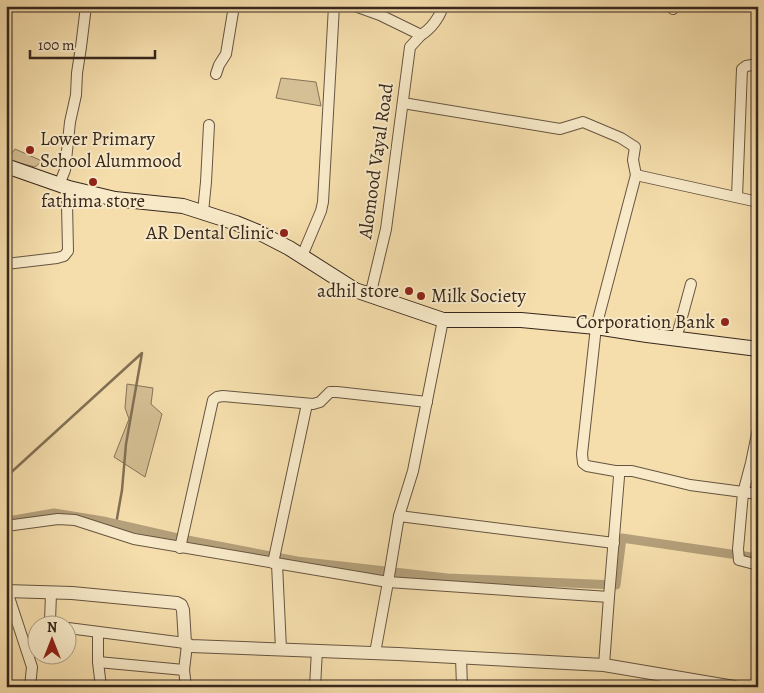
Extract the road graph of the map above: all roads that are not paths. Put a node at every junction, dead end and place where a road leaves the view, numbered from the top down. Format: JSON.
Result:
{"nodes":[{"id":1,"x":86,"y":6,"type":"edge"},
{"id":2,"x":234,"y":6,"type":"edge"},
{"id":3,"x":334,"y":6,"type":"edge"},
{"id":4,"x":355,"y":6,"type":"edge"},
{"id":5,"x":443,"y":6,"type":"edge"},
{"id":6,"x":421,"y":35,"type":"junction"},
{"id":7,"x":758,"y":64,"type":"edge"},
{"id":8,"x":216,"y":74,"type":"dead end"},
{"id":9,"x":403,"y":103,"type":"junction"},
{"id":10,"x":209,"y":125,"type":"dead end"},
{"id":11,"x":6,"y":166,"type":"edge"},
{"id":12,"x":636,"y":175,"type":"junction"},
{"id":13,"x":64,"y":186,"type":"junction"},
{"id":14,"x":737,"y":197,"type":"junction"},
{"id":15,"x":758,"y":202,"type":"edge"},
{"id":16,"x":203,"y":212,"type":"junction"},
{"id":17,"x":302,"y":256,"type":"junction"},
{"id":18,"x":6,"y":264,"type":"edge"},
{"id":19,"x":691,"y":284,"type":"dead end"},
{"id":20,"x":370,"y":296,"type":"junction"},
{"id":21,"x":443,"y":320,"type":"junction"},
{"id":22,"x":596,"y":327,"type":"junction"},
{"id":23,"x":676,"y":339,"type":"junction"},
{"id":24,"x":758,"y":349,"type":"edge"},
{"id":25,"x":426,"y":402,"type":"junction"},
{"id":26,"x":307,"y":404,"type":"junction"},
{"id":27,"x":758,"y":429,"type":"edge"},
{"id":28,"x":615,"y":471,"type":"junction"},
{"id":29,"x":743,"y":493,"type":"junction"},
{"id":30,"x":758,"y":494,"type":"edge"},
{"id":31,"x":399,"y":516,"type":"junction"},
{"id":32,"x":6,"y":526,"type":"edge"},
{"id":33,"x":614,"y":543,"type":"junction"},
{"id":34,"x":180,"y":548,"type":"junction"},
{"id":35,"x":275,"y":564,"type":"junction"},
{"id":36,"x":758,"y":565,"type":"edge"},
{"id":37,"x":388,"y":582,"type":"junction"},
{"id":38,"x":6,"y":591,"type":"edge"},
{"id":39,"x":51,"y":593,"type":"junction"},
{"id":40,"x":609,"y":597,"type":"junction"},
{"id":41,"x":50,"y":616,"type":"edge"},
{"id":42,"x":78,"y":630,"type":"edge"},
{"id":43,"x":98,"y":633,"type":"junction"},
{"id":44,"x":186,"y":644,"type":"junction"},
{"id":45,"x":281,"y":649,"type":"junction"},
{"id":46,"x":317,"y":650,"type":"junction"},
{"id":47,"x":375,"y":653,"type":"junction"},
{"id":48,"x":461,"y":657,"type":"junction"},
{"id":49,"x":98,"y":662,"type":"junction"},
{"id":50,"x":604,"y":665,"type":"junction"},
{"id":51,"x":184,"y":670,"type":"junction"},
{"id":52,"x":30,"y":687,"type":"edge"},
{"id":53,"x":101,"y":687,"type":"edge"},
{"id":54,"x":186,"y":687,"type":"edge"},
{"id":55,"x":316,"y":687,"type":"edge"},
{"id":56,"x":462,"y":687,"type":"edge"},
{"id":57,"x":734,"y":687,"type":"edge"}],
"edges":[{"from":1,"to":13,"type":"street"},
{"from":2,"to":8,"type":"street"},
{"from":3,"to":17,"type":"street"},
{"from":4,"to":6,"type":"street"},
{"from":5,"to":6,"type":"street","name":"Alomood Vayal Road"},
{"from":6,"to":9,"type":"street","name":"Alomood Vayal Road"},
{"from":7,"to":14,"type":"street"},
{"from":9,"to":12,"type":"street"},
{"from":9,"to":20,"type":"street","name":"Alomood Vayal Road"},
{"from":10,"to":16,"type":"street"},
{"from":11,"to":13,"type":"main road"},
{"from":12,"to":14,"type":"street"},
{"from":12,"to":22,"type":"street"},
{"from":13,"to":16,"type":"main road"},
{"from":13,"to":18,"type":"street"},
{"from":14,"to":15,"type":"street"},
{"from":16,"to":17,"type":"main road"},
{"from":17,"to":20,"type":"main road"},
{"from":19,"to":23,"type":"street"},
{"from":20,"to":21,"type":"main road"},
{"from":21,"to":22,"type":"main road"},
{"from":21,"to":25,"type":"street"},
{"from":22,"to":23,"type":"main road"},
{"from":22,"to":28,"type":"street"},
{"from":23,"to":24,"type":"main road"},
{"from":25,"to":26,"type":"street"},
{"from":25,"to":31,"type":"street"},
{"from":26,"to":34,"type":"street"},
{"from":26,"to":35,"type":"street"},
{"from":27,"to":29,"type":"street"},
{"from":28,"to":29,"type":"street"},
{"from":28,"to":33,"type":"street"},
{"from":29,"to":30,"type":"street"},
{"from":29,"to":36,"type":"street"},
{"from":31,"to":33,"type":"street"},
{"from":31,"to":37,"type":"street"},
{"from":32,"to":34,"type":"street"},
{"from":33,"to":40,"type":"street"},
{"from":34,"to":35,"type":"street"},
{"from":35,"to":37,"type":"street"},
{"from":35,"to":45,"type":"street"},
{"from":37,"to":40,"type":"street"},
{"from":37,"to":47,"type":"street"},
{"from":38,"to":39,"type":"street"},
{"from":38,"to":52,"type":"street"},
{"from":39,"to":41,"type":"street"},
{"from":39,"to":44,"type":"street"},
{"from":40,"to":50,"type":"street"},
{"from":42,"to":43,"type":"street"},
{"from":43,"to":44,"type":"street"},
{"from":43,"to":49,"type":"street"},
{"from":44,"to":45,"type":"street"},
{"from":44,"to":51,"type":"street"},
{"from":45,"to":46,"type":"street"},
{"from":46,"to":47,"type":"street"},
{"from":46,"to":55,"type":"street"},
{"from":47,"to":48,"type":"street"},
{"from":48,"to":50,"type":"street"},
{"from":48,"to":56,"type":"street"},
{"from":49,"to":51,"type":"street"},
{"from":49,"to":53,"type":"street"},
{"from":50,"to":57,"type":"street"},
{"from":51,"to":54,"type":"street"}]}
